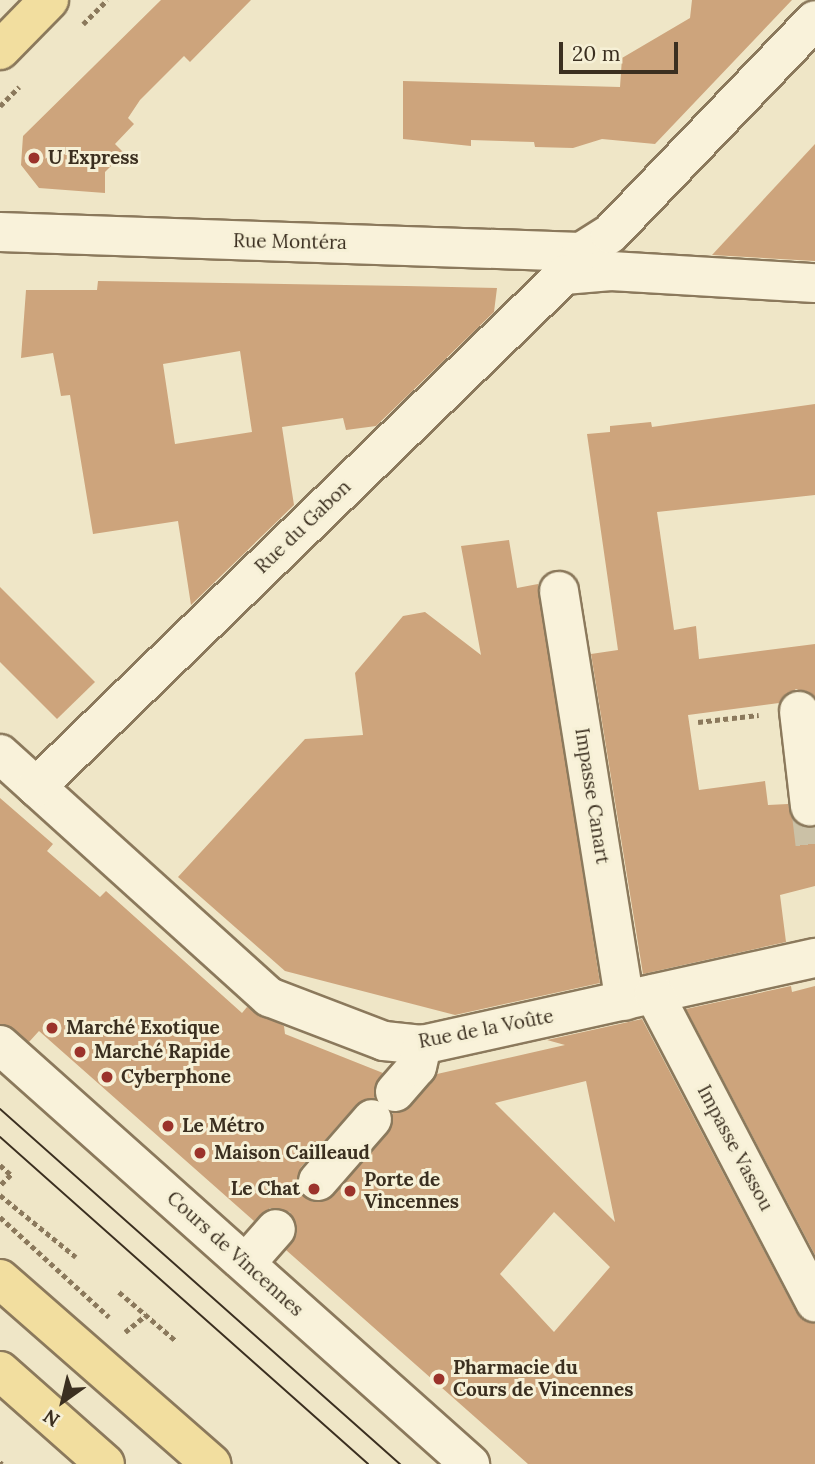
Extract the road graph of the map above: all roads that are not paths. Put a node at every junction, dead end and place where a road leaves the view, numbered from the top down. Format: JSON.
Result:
{"nodes":[{"id":1,"x":49,"y":0,"type":"edge"},
{"id":2,"x":815,"y":20,"type":"edge"},
{"id":3,"x":0,"y":50,"type":"edge"},
{"id":4,"x":0,"y":232,"type":"edge"},
{"id":5,"x":577,"y":262,"type":"junction"},
{"id":6,"x":815,"y":283,"type":"edge"},
{"id":7,"x":559,"y":591,"type":"dead end"},
{"id":8,"x":799,"y":711,"type":"road end"},
{"id":9,"x":0,"y":754,"type":"edge"},
{"id":10,"x":36,"y":787,"type":"junction"},
{"id":11,"x":810,"y":806,"type":"dead end"},
{"id":12,"x":815,"y":958,"type":"edge"},
{"id":13,"x":640,"y":998,"type":"junction"},
{"id":14,"x":0,"y":1045,"type":"edge"},
{"id":15,"x":422,"y":1045,"type":"junction"},
{"id":16,"x":318,"y":1181,"type":"dead end"},
{"id":17,"x":276,"y":1228,"type":"dead end"},
{"id":18,"x":246,"y":1263,"type":"junction"},
{"id":19,"x":0,"y":1279,"type":"edge"},
{"id":20,"x":815,"y":1302,"type":"edge"},
{"id":21,"x":0,"y":1371,"type":"edge"},
{"id":22,"x":104,"y":1464,"type":"edge"},
{"id":23,"x":211,"y":1464,"type":"edge"},
{"id":24,"x":470,"y":1464,"type":"edge"}],
"edges":[{"from":1,"to":3,"type":"main road"},
{"from":2,"to":5,"type":"street","name":"Rue du Gabon"},
{"from":4,"to":5,"type":"street","name":"Rue Montéra"},
{"from":5,"to":6,"type":"street","name":"Rue Montéra"},
{"from":5,"to":10,"type":"street","name":"Rue du Gabon"},
{"from":7,"to":13,"type":"street","name":"Impasse Canart"},
{"from":8,"to":11,"type":"street"},
{"from":9,"to":10,"type":"street","name":"Rue de la Voûte"},
{"from":10,"to":15,"type":"street","name":"Rue de la Voûte"},
{"from":12,"to":13,"type":"street","name":"Rue de la Voûte"},
{"from":13,"to":15,"type":"street","name":"Rue de la Voûte"},
{"from":13,"to":20,"type":"street","name":"Impasse Vassou"},
{"from":14,"to":18,"type":"street","name":"Cours de Vincennes"},
{"from":15,"to":16,"type":"street"},
{"from":17,"to":18,"type":"street"},
{"from":18,"to":24,"type":"street","name":"Cours de Vincennes"},
{"from":19,"to":23,"type":"main road"},
{"from":21,"to":22,"type":"main road"}]}
